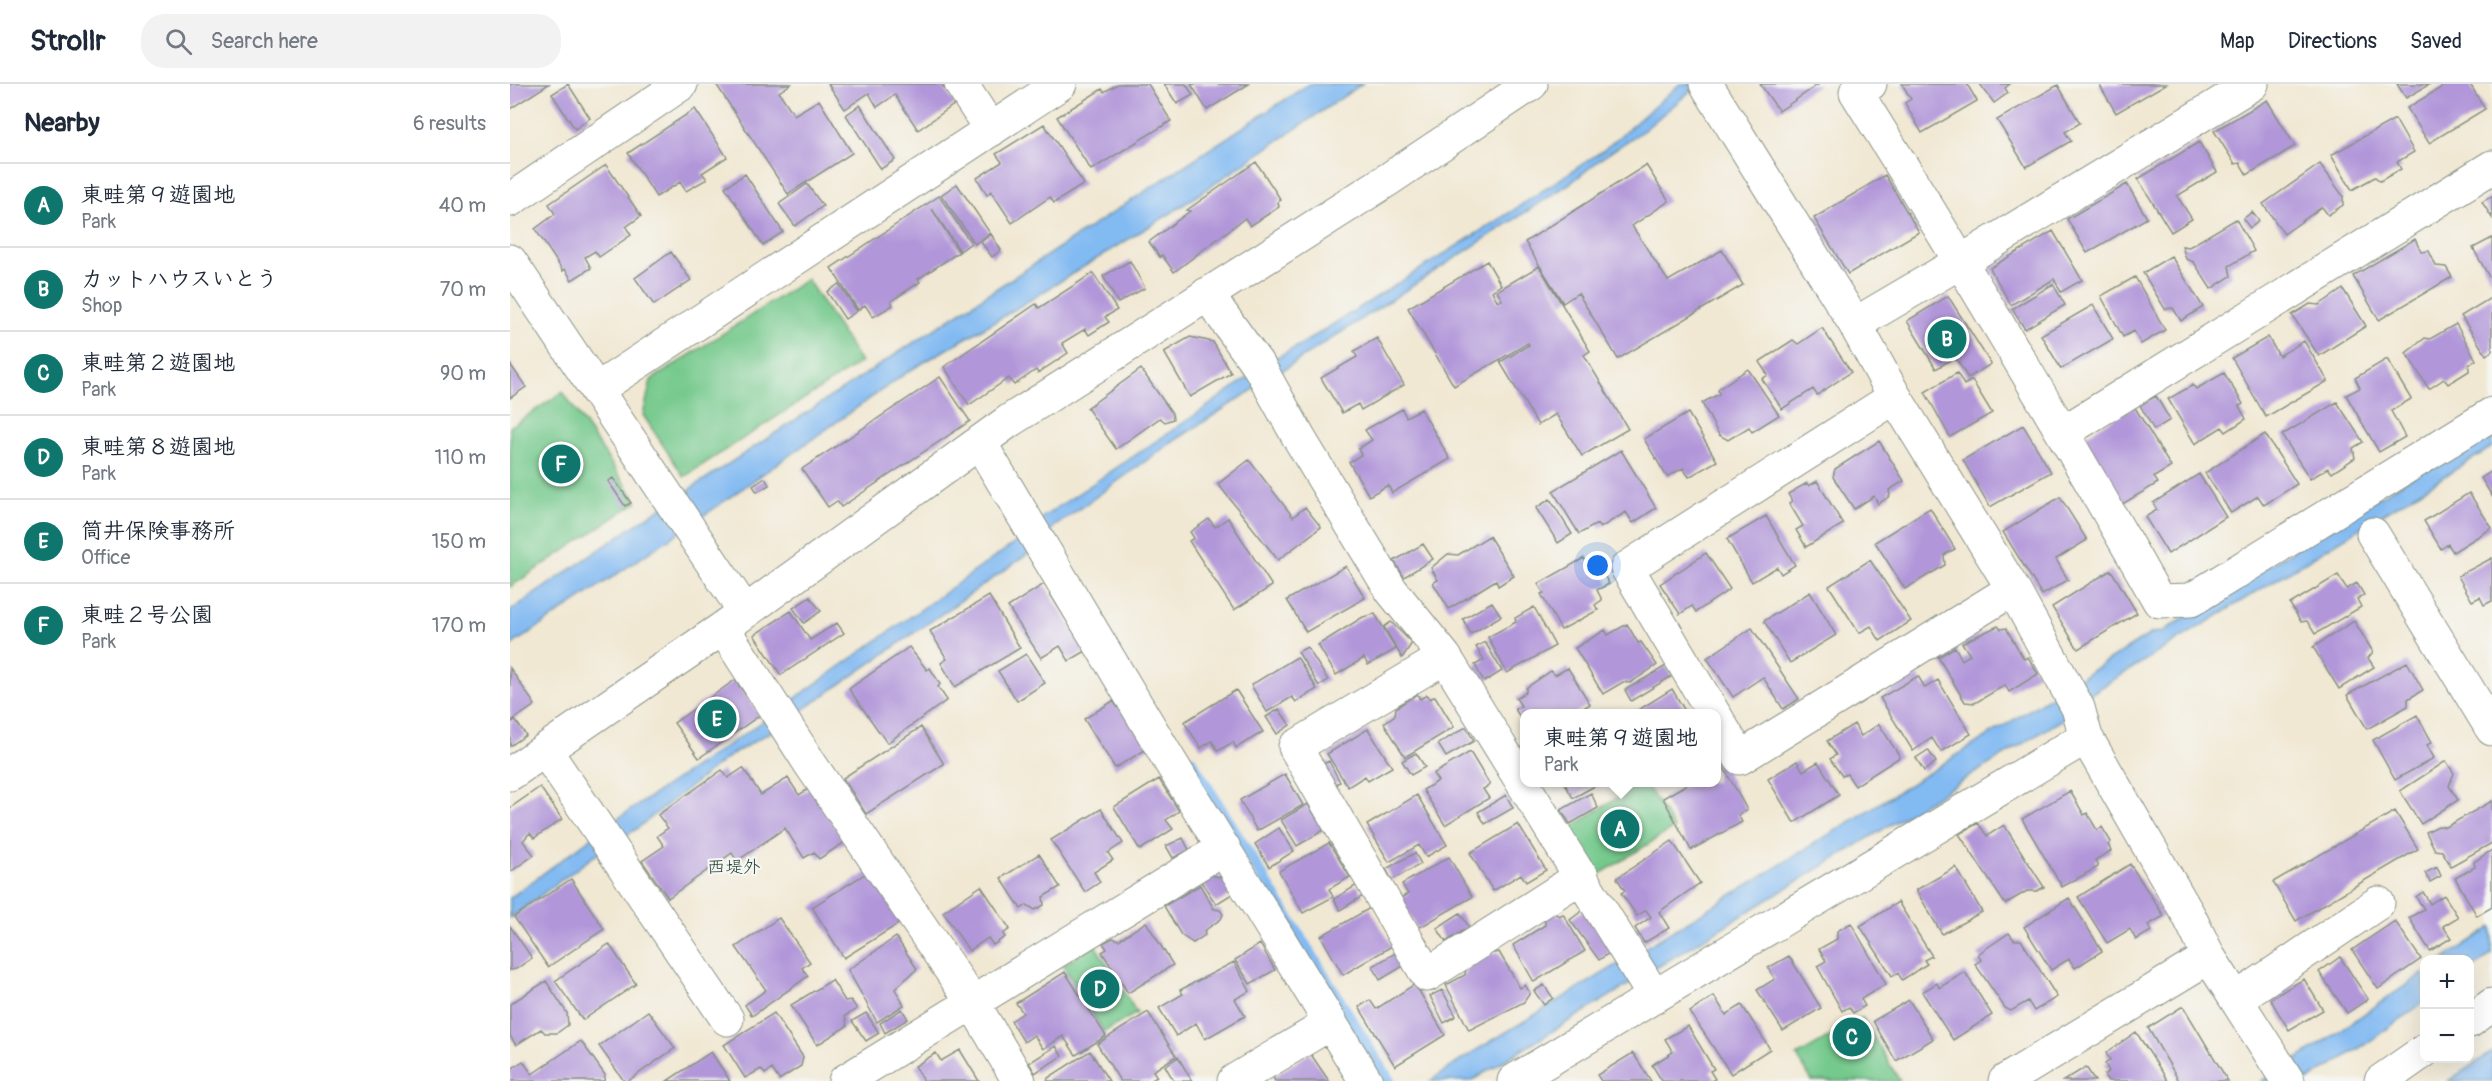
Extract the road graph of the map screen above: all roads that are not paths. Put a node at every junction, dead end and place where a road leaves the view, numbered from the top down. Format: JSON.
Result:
{"nodes":[{"id":1,"x":681,"y":84,"type":"edge"},
{"id":2,"x":961,"y":84,"type":"edge"},
{"id":3,"x":1060,"y":84,"type":"edge"},
{"id":4,"x":1529,"y":84,"type":"edge"},
{"id":5,"x":1869,"y":84,"type":"edge"},
{"id":6,"x":2252,"y":84,"type":"edge"},
{"id":7,"x":1707,"y":85,"type":"edge"},
{"id":8,"x":991,"y":130,"type":"junction"},
{"id":9,"x":2492,"y":168,"type":"edge"},
{"id":10,"x":510,"y":200,"type":"edge"},
{"id":11,"x":1962,"y":261,"type":"junction"},
{"id":12,"x":514,"y":277,"type":"edge"},
{"id":13,"x":1207,"y":294,"type":"junction"},
{"id":14,"x":1855,"y":324,"type":"junction"},
{"id":15,"x":596,"y":390,"type":"junction"},
{"id":16,"x":1895,"y":397,"type":"junction"},
{"id":17,"x":2492,"y":414,"type":"edge"},
{"id":18,"x":2064,"y":432,"type":"junction"},
{"id":19,"x":980,"y":443,"type":"junction"},
{"id":20,"x":2373,"y":534,"type":"dead end"},
{"id":21,"x":2013,"y":589,"type":"junction"},
{"id":22,"x":734,"y":620,"type":"junction"},
{"id":23,"x":1445,"y":657,"type":"junction"},
{"id":24,"x":1711,"y":709,"type":"edge"},
{"id":25,"x":2076,"y":709,"type":"junction"},
{"id":26,"x":1721,"y":726,"type":"edge"},
{"id":27,"x":2492,"y":729,"type":"edge"},
{"id":28,"x":545,"y":750,"type":"junction"},
{"id":29,"x":510,"y":774,"type":"edge"},
{"id":30,"x":1520,"y":777,"type":"edge"},
{"id":31,"x":1526,"y":787,"type":"edge"},
{"id":32,"x":1224,"y":848,"type":"junction"},
{"id":33,"x":1582,"y":876,"type":"junction"},
{"id":34,"x":2378,"y":903,"type":"dead end"},
{"id":35,"x":2209,"y":957,"type":"junction"},
{"id":36,"x":1641,"y":975,"type":"junction"},
{"id":37,"x":2236,"y":999,"type":"junction"},
{"id":38,"x":973,"y":1003,"type":"junction"},
{"id":39,"x":2492,"y":1005,"type":"edge"},
{"id":40,"x":2474,"y":1018,"type":"edge"},
{"id":41,"x":727,"y":1019,"type":"dead end"},
{"id":42,"x":1331,"y":1023,"type":"junction"},
{"id":43,"x":2420,"y":1054,"type":"edge"},
{"id":44,"x":2283,"y":1074,"type":"edge"},
{"id":45,"x":845,"y":1081,"type":"edge"},
{"id":46,"x":1019,"y":1081,"type":"edge"},
{"id":47,"x":1234,"y":1081,"type":"edge"},
{"id":48,"x":1366,"y":1081,"type":"edge"},
{"id":49,"x":1514,"y":1081,"type":"edge"},
{"id":50,"x":2005,"y":1081,"type":"edge"},
{"id":51,"x":2381,"y":1081,"type":"edge"}],
"edges":[{"from":1,"to":10,"type":"street"},
{"from":2,"to":8,"type":"street"},
{"from":3,"to":8,"type":"street"},
{"from":4,"to":13,"type":"street"},
{"from":5,"to":11,"type":"street"},
{"from":6,"to":11,"type":"street"},
{"from":7,"to":14,"type":"street"},
{"from":8,"to":15,"type":"street"},
{"from":9,"to":18,"type":"street"},
{"from":11,"to":14,"type":"street"},
{"from":11,"to":18,"type":"street"},
{"from":12,"to":15,"type":"street"},
{"from":13,"to":19,"type":"street"},
{"from":13,"to":23,"type":"street"},
{"from":14,"to":16,"type":"street"},
{"from":15,"to":22,"type":"street"},
{"from":16,"to":21,"type":"street"},
{"from":16,"to":24,"type":"street"},
{"from":17,"to":18,"type":"street"},
{"from":19,"to":22,"type":"street"},
{"from":19,"to":32,"type":"street"},
{"from":20,"to":27,"type":"street"},
{"from":21,"to":25,"type":"street"},
{"from":21,"to":26,"type":"street"},
{"from":22,"to":28,"type":"street"},
{"from":22,"to":38,"type":"street"},
{"from":23,"to":30,"type":"street"},
{"from":23,"to":33,"type":"street"},
{"from":25,"to":35,"type":"street"},
{"from":25,"to":36,"type":"street"},
{"from":28,"to":29,"type":"street"},
{"from":28,"to":41,"type":"street"},
{"from":31,"to":33,"type":"street"},
{"from":32,"to":38,"type":"street"},
{"from":32,"to":42,"type":"street"},
{"from":33,"to":36,"type":"street"},
{"from":34,"to":37,"type":"street"},
{"from":35,"to":37,"type":"street"},
{"from":35,"to":50,"type":"street"},
{"from":36,"to":49,"type":"street"},
{"from":37,"to":44,"type":"street"},
{"from":38,"to":45,"type":"street"},
{"from":38,"to":46,"type":"street"},
{"from":39,"to":40,"type":"street"},
{"from":42,"to":47,"type":"street"},
{"from":42,"to":48,"type":"street"},
{"from":43,"to":51,"type":"street"}]}
